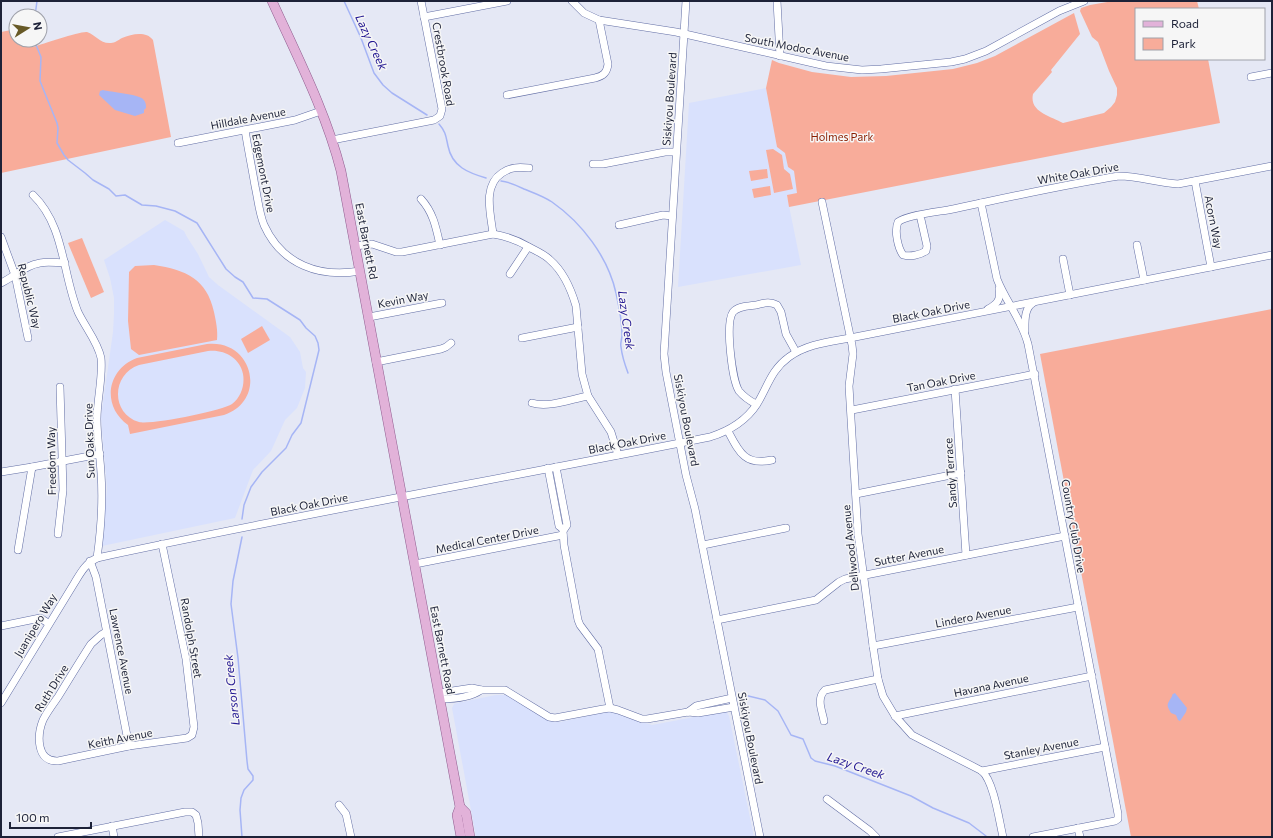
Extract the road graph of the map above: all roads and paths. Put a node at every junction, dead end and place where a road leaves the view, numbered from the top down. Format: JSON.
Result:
{"nodes":[{"id":1,"x":272,"y":1,"type":"edge"},
{"id":2,"x":421,"y":1,"type":"edge"},
{"id":3,"x":507,"y":1,"type":"edge"},
{"id":4,"x":572,"y":1,"type":"edge"},
{"id":5,"x":686,"y":1,"type":"edge"},
{"id":6,"x":777,"y":1,"type":"edge"},
{"id":7,"x":1084,"y":1,"type":"edge"},
{"id":8,"x":424,"y":17,"type":"junction"},
{"id":9,"x":599,"y":20,"type":"junction"},
{"id":10,"x":684,"y":34,"type":"junction"},
{"id":11,"x":780,"y":56,"type":"junction"},
{"id":12,"x":1272,"y":73,"type":"edge"},
{"id":13,"x":1251,"y":77,"type":"dead end"},
{"id":14,"x":507,"y":95,"type":"dead end"},
{"id":15,"x":321,"y":111,"type":"junction"},
{"id":16,"x":245,"y":130,"type":"junction"},
{"id":17,"x":332,"y":140,"type":"junction"},
{"id":18,"x":178,"y":143,"type":"dead end"},
{"id":19,"x":676,"y":152,"type":"junction"},
{"id":20,"x":593,"y":164,"type":"dead end"},
{"id":21,"x":1272,"y":166,"type":"edge"},
{"id":22,"x":529,"y":168,"type":"dead end"},
{"id":23,"x":1195,"y":181,"type":"junction"},
{"id":24,"x":33,"y":195,"type":"dead end"},
{"id":25,"x":421,"y":199,"type":"dead end"},
{"id":26,"x":822,"y":202,"type":"dead end"},
{"id":27,"x":982,"y":203,"type":"junction"},
{"id":28,"x":920,"y":215,"type":"junction"},
{"id":29,"x":672,"y":216,"type":"junction"},
{"id":30,"x":619,"y":225,"type":"dead end"},
{"id":31,"x":493,"y":234,"type":"junction"},
{"id":32,"x":1,"y":236,"type":"edge"},
{"id":33,"x":440,"y":245,"type":"junction"},
{"id":34,"x":1137,"y":245,"type":"dead end"},
{"id":35,"x":356,"y":246,"type":"junction"},
{"id":36,"x":528,"y":247,"type":"junction"},
{"id":37,"x":1272,"y":255,"type":"edge"},
{"id":38,"x":1063,"y":259,"type":"dead end"},
{"id":39,"x":65,"y":263,"type":"junction"},
{"id":40,"x":1211,"y":267,"type":"junction"},
{"id":41,"x":360,"y":271,"type":"junction"},
{"id":42,"x":510,"y":274,"type":"dead end"},
{"id":43,"x":15,"y":275,"type":"junction"},
{"id":44,"x":997,"y":279,"type":"junction"},
{"id":45,"x":1144,"y":280,"type":"junction"},
{"id":46,"x":1,"y":283,"type":"edge"},
{"id":47,"x":1070,"y":295,"type":"junction"},
{"id":48,"x":1035,"y":302,"type":"junction"},
{"id":49,"x":442,"y":303,"type":"dead end"},
{"id":50,"x":1011,"y":307,"type":"junction"},
{"id":51,"x":984,"y":312,"type":"junction"},
{"id":52,"x":369,"y":317,"type":"junction"},
{"id":53,"x":578,"y":327,"type":"junction"},
{"id":54,"x":1026,"y":334,"type":"junction"},
{"id":55,"x":28,"y":338,"type":"dead end"},
{"id":56,"x":522,"y":338,"type":"dead end"},
{"id":57,"x":850,"y":338,"type":"junction"},
{"id":58,"x":451,"y":343,"type":"dead end"},
{"id":59,"x":796,"y":352,"type":"junction"},
{"id":60,"x":376,"y":362,"type":"junction"},
{"id":61,"x":1035,"y":374,"type":"junction"},
{"id":62,"x":60,"y":387,"type":"dead end"},
{"id":63,"x":956,"y":389,"type":"junction"},
{"id":64,"x":588,"y":396,"type":"junction"},
{"id":65,"x":532,"y":403,"type":"dead end"},
{"id":66,"x":756,"y":404,"type":"junction"},
{"id":67,"x":852,"y":410,"type":"junction"},
{"id":68,"x":728,"y":431,"type":"junction"},
{"id":69,"x":680,"y":443,"type":"junction"},
{"id":70,"x":100,"y":454,"type":"junction"},
{"id":71,"x":618,"y":455,"type":"junction"},
{"id":72,"x":772,"y":460,"type":"dead end"},
{"id":73,"x":62,"y":461,"type":"junction"},
{"id":74,"x":32,"y":467,"type":"junction"},
{"id":75,"x":556,"y":467,"type":"junction"},
{"id":76,"x":548,"y":468,"type":"junction"},
{"id":77,"x":1,"y":472,"type":"edge"},
{"id":78,"x":961,"y":473,"type":"junction"},
{"id":79,"x":856,"y":494,"type":"junction"},
{"id":80,"x":402,"y":497,"type":"junction"},
{"id":81,"x":786,"y":528,"type":"dead end"},
{"id":82,"x":563,"y":532,"type":"junction"},
{"id":83,"x":58,"y":534,"type":"dead end"},
{"id":84,"x":1064,"y":536,"type":"junction"},
{"id":85,"x":162,"y":544,"type":"junction"},
{"id":86,"x":703,"y":545,"type":"junction"},
{"id":87,"x":18,"y":550,"type":"dead end"},
{"id":88,"x":966,"y":555,"type":"junction"},
{"id":89,"x":94,"y":560,"type":"junction"},
{"id":90,"x":414,"y":564,"type":"junction"},
{"id":91,"x":863,"y":575,"type":"junction"},
{"id":92,"x":1078,"y":607,"type":"junction"},
{"id":93,"x":718,"y":620,"type":"junction"},
{"id":94,"x":48,"y":623,"type":"junction"},
{"id":95,"x":1,"y":626,"type":"edge"},
{"id":96,"x":106,"y":632,"type":"junction"},
{"id":97,"x":873,"y":646,"type":"junction"},
{"id":98,"x":1092,"y":676,"type":"junction"},
{"id":99,"x":878,"y":679,"type":"junction"},
{"id":100,"x":439,"y":696,"type":"junction"},
{"id":101,"x":732,"y":698,"type":"junction"},
{"id":102,"x":1,"y":703,"type":"edge"},
{"id":103,"x":734,"y":707,"type":"junction"},
{"id":104,"x":610,"y":708,"type":"junction"},
{"id":105,"x":688,"y":712,"type":"junction"},
{"id":106,"x":895,"y":716,"type":"junction"},
{"id":107,"x":824,"y":721,"type":"dead end"},
{"id":108,"x":192,"y":735,"type":"joint"},
{"id":109,"x":129,"y":746,"type":"junction"},
{"id":110,"x":1105,"y":747,"type":"junction"},
{"id":111,"x":52,"y":761,"type":"joint"},
{"id":112,"x":982,"y":770,"type":"junction"},
{"id":113,"x":827,"y":799,"type":"dead end"},
{"id":114,"x":339,"y":805,"type":"dead end"},
{"id":115,"x":460,"y":807,"type":"junction"},
{"id":116,"x":112,"y":826,"type":"junction"},
{"id":117,"x":1078,"y":828,"type":"junction"},
{"id":118,"x":58,"y":837,"type":"edge"},
{"id":119,"x":114,"y":837,"type":"edge"},
{"id":120,"x":199,"y":837,"type":"edge"},
{"id":121,"x":351,"y":837,"type":"edge"},
{"id":122,"x":461,"y":837,"type":"edge"},
{"id":123,"x":470,"y":837,"type":"edge"},
{"id":124,"x":760,"y":837,"type":"edge"},
{"id":125,"x":876,"y":837,"type":"edge"},
{"id":126,"x":1003,"y":837,"type":"edge"},
{"id":127,"x":1033,"y":837,"type":"edge"},
{"id":128,"x":1080,"y":837,"type":"edge"}],
"edges":[{"from":1,"to":15,"type":"main road","name":"East Barnett Rd"},
{"from":2,"to":8,"type":"street","name":"Crestbrook Road"},
{"from":3,"to":8,"type":"street"},
{"from":4,"to":9,"type":"street","name":"South Modoc Avenue"},
{"from":5,"to":10,"type":"street","name":"Siskiyou Boulevard"},
{"from":6,"to":11,"type":"street"},
{"from":7,"to":11,"type":"street","name":"South Modoc Avenue"},
{"from":8,"to":17,"type":"street","name":"Crestbrook Road"},
{"from":9,"to":10,"type":"street","name":"South Modoc Avenue"},
{"from":9,"to":14,"type":"street"},
{"from":10,"to":11,"type":"street","name":"South Modoc Avenue"},
{"from":10,"to":19,"type":"street","name":"Siskiyou Boulevard"},
{"from":12,"to":13,"type":"street"},
{"from":15,"to":16,"type":"street","name":"Hilldale Avenue"},
{"from":15,"to":17,"type":"main road","name":"East Barnett Rd"},
{"from":16,"to":18,"type":"street","name":"Hilldale Avenue"},
{"from":16,"to":41,"type":"street","name":"Edgemont Drive"},
{"from":17,"to":35,"type":"main road","name":"East Barnett Rd"},
{"from":19,"to":20,"type":"street"},
{"from":19,"to":29,"type":"street","name":"Siskiyou Boulevard"},
{"from":21,"to":23,"type":"street","name":"White Oak Drive"},
{"from":22,"to":31,"type":"street"},
{"from":23,"to":27,"type":"street","name":"White Oak Drive"},
{"from":23,"to":40,"type":"street","name":"Acorn Way"},
{"from":24,"to":39,"type":"street","name":"Sun Oaks Drive"},
{"from":25,"to":33,"type":"street"},
{"from":26,"to":57,"type":"street","name":"Dellwood Avenue"},
{"from":27,"to":28,"type":"street","name":"White Oak Drive"},
{"from":27,"to":44,"type":"street","name":"Country Club Drive"},
{"from":28,"to":28,"type":"street","name":"White Oak Drive"},
{"from":29,"to":30,"type":"street"},
{"from":29,"to":69,"type":"street","name":"Siskiyou Boulevard"},
{"from":31,"to":33,"type":"street"},
{"from":31,"to":36,"type":"street"},
{"from":32,"to":43,"type":"street","name":"Republic Way"},
{"from":33,"to":35,"type":"street"},
{"from":34,"to":45,"type":"street"},
{"from":35,"to":41,"type":"main road","name":"East Barnett Rd"},
{"from":36,"to":42,"type":"street"},
{"from":36,"to":53,"type":"street"},
{"from":37,"to":40,"type":"street","name":"Black Oak Drive"},
{"from":38,"to":47,"type":"street"},
{"from":39,"to":43,"type":"street"},
{"from":39,"to":70,"type":"street","name":"Sun Oaks Drive"},
{"from":40,"to":45,"type":"street","name":"Black Oak Drive"},
{"from":41,"to":52,"type":"main road","name":"East Barnett Rd"},
{"from":43,"to":46,"type":"street"},
{"from":43,"to":55,"type":"street","name":"Republic Way"},
{"from":44,"to":50,"type":"street","name":"Country Club Drive"},
{"from":44,"to":51,"type":"street"},
{"from":45,"to":47,"type":"street","name":"Black Oak Drive"},
{"from":47,"to":48,"type":"street","name":"Black Oak Drive"},
{"from":48,"to":50,"type":"street","name":"Black Oak Drive"},
{"from":48,"to":54,"type":"street"},
{"from":49,"to":52,"type":"street","name":"Kevin Way"},
{"from":50,"to":51,"type":"street","name":"Black Oak Drive"},
{"from":50,"to":54,"type":"street","name":"Country Club Drive"},
{"from":51,"to":57,"type":"street","name":"Black Oak Drive"},
{"from":52,"to":60,"type":"main road","name":"East Barnett Rd"},
{"from":53,"to":56,"type":"street"},
{"from":53,"to":64,"type":"street"},
{"from":54,"to":61,"type":"street","name":"Country Club Drive"},
{"from":57,"to":59,"type":"street","name":"Black Oak Drive"},
{"from":57,"to":67,"type":"street","name":"Dellwood Avenue"},
{"from":58,"to":60,"type":"street"},
{"from":59,"to":66,"type":"street","name":"Black Oak Drive"},
{"from":59,"to":66,"type":"street"},
{"from":60,"to":80,"type":"main road","name":"East Barnett Rd"},
{"from":61,"to":63,"type":"street","name":"Tan Oak Drive"},
{"from":61,"to":84,"type":"street","name":"Country Club Drive"},
{"from":62,"to":73,"type":"street","name":"Freedom Way"},
{"from":63,"to":67,"type":"street","name":"Tan Oak Drive"},
{"from":63,"to":78,"type":"street","name":"Sandy Terrace"},
{"from":64,"to":65,"type":"street"},
{"from":64,"to":71,"type":"street"},
{"from":66,"to":68,"type":"street","name":"Black Oak Drive"},
{"from":67,"to":79,"type":"street","name":"Dellwood Avenue"},
{"from":68,"to":69,"type":"street","name":"Black Oak Drive"},
{"from":68,"to":72,"type":"street"},
{"from":69,"to":71,"type":"street","name":"Black Oak Drive"},
{"from":69,"to":86,"type":"street","name":"Siskiyou Boulevard"},
{"from":70,"to":73,"type":"street"},
{"from":70,"to":89,"type":"street","name":"Sun Oaks Drive"},
{"from":71,"to":75,"type":"street","name":"Black Oak Drive"},
{"from":73,"to":74,"type":"street"},
{"from":73,"to":83,"type":"street","name":"Freedom Way"},
{"from":74,"to":77,"type":"street"},
{"from":74,"to":87,"type":"street"},
{"from":75,"to":76,"type":"street","name":"Black Oak Drive"},
{"from":75,"to":82,"type":"street"},
{"from":76,"to":80,"type":"street","name":"Black Oak Drive"},
{"from":76,"to":82,"type":"street"},
{"from":78,"to":79,"type":"street"},
{"from":78,"to":88,"type":"street","name":"Sandy Terrace"},
{"from":79,"to":91,"type":"street","name":"Dellwood Avenue"},
{"from":80,"to":85,"type":"street","name":"Black Oak Drive"},
{"from":80,"to":90,"type":"main road","name":"East Barnett Road"},
{"from":81,"to":86,"type":"street"},
{"from":82,"to":90,"type":"street","name":"Medical Center Drive"},
{"from":82,"to":104,"type":"street"},
{"from":84,"to":88,"type":"street","name":"Sutter Avenue"},
{"from":84,"to":92,"type":"street","name":"Country Club Drive"},
{"from":85,"to":89,"type":"street","name":"Black Oak Drive"},
{"from":85,"to":108,"type":"street","name":"Randolph Street"},
{"from":86,"to":93,"type":"street","name":"Siskiyou Boulevard"},
{"from":88,"to":91,"type":"street","name":"Sutter Avenue"},
{"from":89,"to":94,"type":"street","name":"Juanipero Way"},
{"from":89,"to":96,"type":"street","name":"Lawrence Avenue"},
{"from":90,"to":100,"type":"main road","name":"East Barnett Road"},
{"from":91,"to":93,"type":"street","name":"Sutter Avenue"},
{"from":91,"to":97,"type":"street","name":"Dellwood Avenue"},
{"from":92,"to":97,"type":"street","name":"Lindero Avenue"},
{"from":92,"to":98,"type":"street","name":"Country Club Drive"},
{"from":93,"to":101,"type":"street","name":"Siskiyou Boulevard"},
{"from":94,"to":95,"type":"street"},
{"from":94,"to":102,"type":"street","name":"Juanipero Way"},
{"from":96,"to":109,"type":"street","name":"Lawrence Avenue"},
{"from":96,"to":111,"type":"street","name":"Ruth Drive"},
{"from":97,"to":99,"type":"street","name":"Dellwood Avenue"},
{"from":98,"to":106,"type":"street","name":"Havana Avenue"},
{"from":98,"to":110,"type":"street","name":"Country Club Drive"},
{"from":99,"to":106,"type":"street","name":"Dellwood Avenue"},
{"from":99,"to":107,"type":"street"},
{"from":100,"to":104,"type":"street"},
{"from":100,"to":115,"type":"main road","name":"East Barnett Road"},
{"from":101,"to":103,"type":"street","name":"Siskiyou Boulevard"},
{"from":101,"to":105,"type":"street"},
{"from":103,"to":105,"type":"street"},
{"from":103,"to":124,"type":"street","name":"Siskiyou Boulevard"},
{"from":104,"to":105,"type":"street"},
{"from":106,"to":112,"type":"street","name":"Dellwood Avenue"},
{"from":108,"to":109,"type":"street","name":"Keith Avenue"},
{"from":109,"to":111,"type":"street","name":"Keith Avenue"},
{"from":110,"to":112,"type":"street","name":"Stanley Avenue"},
{"from":110,"to":117,"type":"street","name":"Country Club Drive"},
{"from":112,"to":126,"type":"street"},
{"from":113,"to":125,"type":"street"},
{"from":114,"to":121,"type":"street"},
{"from":115,"to":122,"type":"main road","name":"East Barnett Road"},
{"from":115,"to":123,"type":"main road","name":"East Barnett Road"},
{"from":116,"to":118,"type":"street"},
{"from":116,"to":119,"type":"street"},
{"from":116,"to":120,"type":"street"},
{"from":117,"to":127,"type":"street"},
{"from":117,"to":128,"type":"street"}]}
